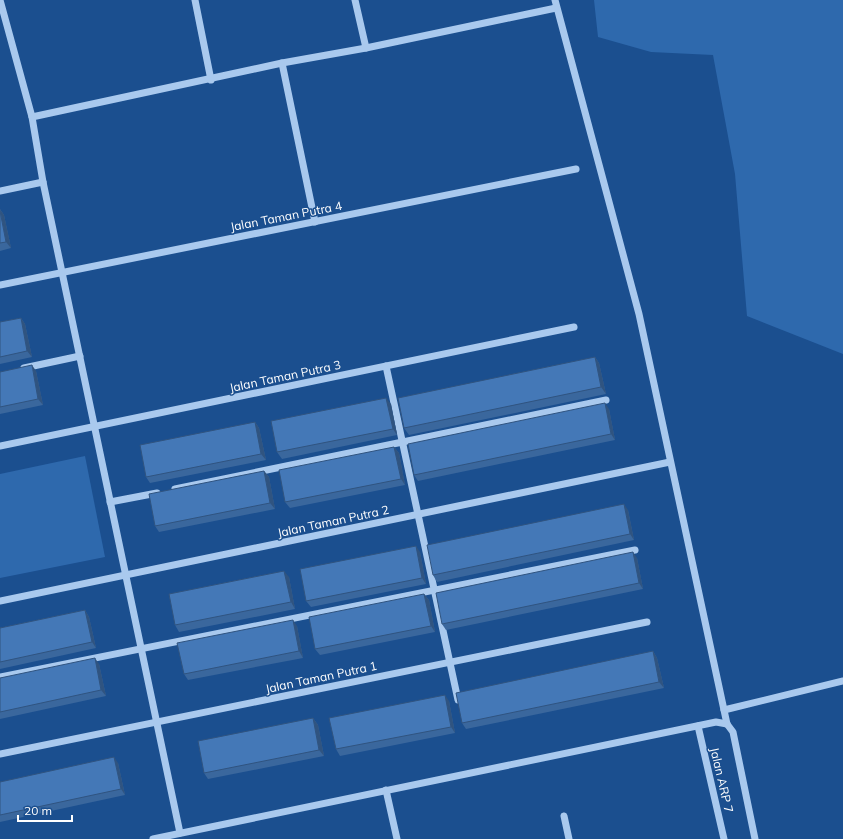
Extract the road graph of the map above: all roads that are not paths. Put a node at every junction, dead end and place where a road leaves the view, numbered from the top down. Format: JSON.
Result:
{"nodes":[{"id":1,"x":0,"y":0,"type":"edge"},
{"id":2,"x":195,"y":0,"type":"edge"},
{"id":3,"x":355,"y":0,"type":"edge"},
{"id":4,"x":555,"y":0,"type":"edge"},
{"id":5,"x":556,"y":8,"type":"junction"},
{"id":6,"x":366,"y":48,"type":"junction"},
{"id":7,"x":282,"y":63,"type":"junction"},
{"id":8,"x":211,"y":80,"type":"junction"},
{"id":9,"x":32,"y":117,"type":"junction"},
{"id":10,"x":576,"y":169,"type":"dead end"},
{"id":11,"x":43,"y":182,"type":"junction"},
{"id":12,"x":0,"y":191,"type":"edge"},
{"id":13,"x":315,"y":222,"type":"junction"},
{"id":14,"x":62,"y":272,"type":"junction"},
{"id":15,"x":0,"y":285,"type":"edge"},
{"id":16,"x":574,"y":327,"type":"dead end"},
{"id":17,"x":80,"y":356,"type":"junction"},
{"id":18,"x":386,"y":366,"type":"junction"},
{"id":19,"x":14,"y":370,"type":"edge"},
{"id":20,"x":606,"y":400,"type":"dead end"},
{"id":21,"x":94,"y":427,"type":"junction"},
{"id":22,"x":403,"y":442,"type":"junction"},
{"id":23,"x":0,"y":446,"type":"edge"},
{"id":24,"x":670,"y":462,"type":"junction"},
{"id":25,"x":110,"y":502,"type":"junction"},
{"id":26,"x":418,"y":514,"type":"junction"},
{"id":27,"x":635,"y":550,"type":"dead end"},
{"id":28,"x":125,"y":575,"type":"junction"},
{"id":29,"x":434,"y":590,"type":"junction"},
{"id":30,"x":0,"y":601,"type":"edge"},
{"id":31,"x":647,"y":622,"type":"dead end"},
{"id":32,"x":141,"y":648,"type":"junction"},
{"id":33,"x":450,"y":662,"type":"junction"},
{"id":34,"x":0,"y":677,"type":"edge"},
{"id":35,"x":843,"y":681,"type":"edge"},
{"id":36,"x":459,"y":706,"type":"edge"},
{"id":37,"x":724,"y":710,"type":"junction"},
{"id":38,"x":156,"y":722,"type":"junction"},
{"id":39,"x":727,"y":724,"type":"junction"},
{"id":40,"x":698,"y":726,"type":"junction"},
{"id":41,"x":0,"y":754,"type":"edge"},
{"id":42,"x":386,"y":790,"type":"junction"},
{"id":43,"x":564,"y":816,"type":"dead end"},
{"id":44,"x":180,"y":833,"type":"junction"},
{"id":45,"x":153,"y":839,"type":"edge"},
{"id":46,"x":397,"y":839,"type":"edge"},
{"id":47,"x":569,"y":839,"type":"edge"},
{"id":48,"x":724,"y":839,"type":"edge"},
{"id":49,"x":754,"y":839,"type":"edge"}],
"edges":[{"from":1,"to":9,"type":"street"},
{"from":2,"to":8,"type":"street"},
{"from":3,"to":6,"type":"street"},
{"from":4,"to":5,"type":"street"},
{"from":5,"to":6,"type":"street"},
{"from":5,"to":24,"type":"street"},
{"from":6,"to":7,"type":"street"},
{"from":7,"to":8,"type":"street"},
{"from":7,"to":13,"type":"street"},
{"from":8,"to":9,"type":"street"},
{"from":9,"to":11,"type":"street"},
{"from":10,"to":13,"type":"street","name":"Jalan Taman Putra 4"},
{"from":11,"to":12,"type":"street"},
{"from":11,"to":14,"type":"street"},
{"from":13,"to":14,"type":"street","name":"Jalan Taman Putra 4"},
{"from":14,"to":15,"type":"street","name":"Jalan Taman Putra 4"},
{"from":14,"to":17,"type":"street"},
{"from":16,"to":18,"type":"street","name":"Jalan Taman Putra 3"},
{"from":17,"to":19,"type":"street"},
{"from":17,"to":21,"type":"street"},
{"from":18,"to":21,"type":"street","name":"Jalan Taman Putra 3"},
{"from":18,"to":22,"type":"street"},
{"from":20,"to":22,"type":"street"},
{"from":21,"to":23,"type":"street","name":"Jalan Taman Putra 3"},
{"from":21,"to":25,"type":"street"},
{"from":22,"to":25,"type":"street"},
{"from":22,"to":26,"type":"street"},
{"from":24,"to":26,"type":"street","name":"Jalan Taman Putra 2"},
{"from":24,"to":37,"type":"street"},
{"from":25,"to":28,"type":"street"},
{"from":26,"to":28,"type":"street","name":"Jalan Taman Putra 2"},
{"from":26,"to":29,"type":"street"},
{"from":27,"to":29,"type":"street"},
{"from":28,"to":30,"type":"street","name":"Jalan Taman Putra 2"},
{"from":28,"to":32,"type":"street"},
{"from":29,"to":32,"type":"street"},
{"from":29,"to":33,"type":"street"},
{"from":31,"to":33,"type":"street","name":"Jalan Taman Putra 1"},
{"from":32,"to":34,"type":"street"},
{"from":32,"to":38,"type":"street"},
{"from":33,"to":36,"type":"street"},
{"from":33,"to":38,"type":"street","name":"Jalan Taman Putra 1"},
{"from":35,"to":37,"type":"street"},
{"from":37,"to":39,"type":"street"},
{"from":38,"to":41,"type":"street","name":"Jalan Taman Putra 1"},
{"from":38,"to":44,"type":"street"},
{"from":39,"to":40,"type":"street"},
{"from":39,"to":49,"type":"street"},
{"from":40,"to":42,"type":"street"},
{"from":40,"to":48,"type":"street","name":"Jalan ARP 7"},
{"from":42,"to":44,"type":"street"},
{"from":42,"to":46,"type":"street"},
{"from":43,"to":47,"type":"street"},
{"from":44,"to":45,"type":"street"}]}
